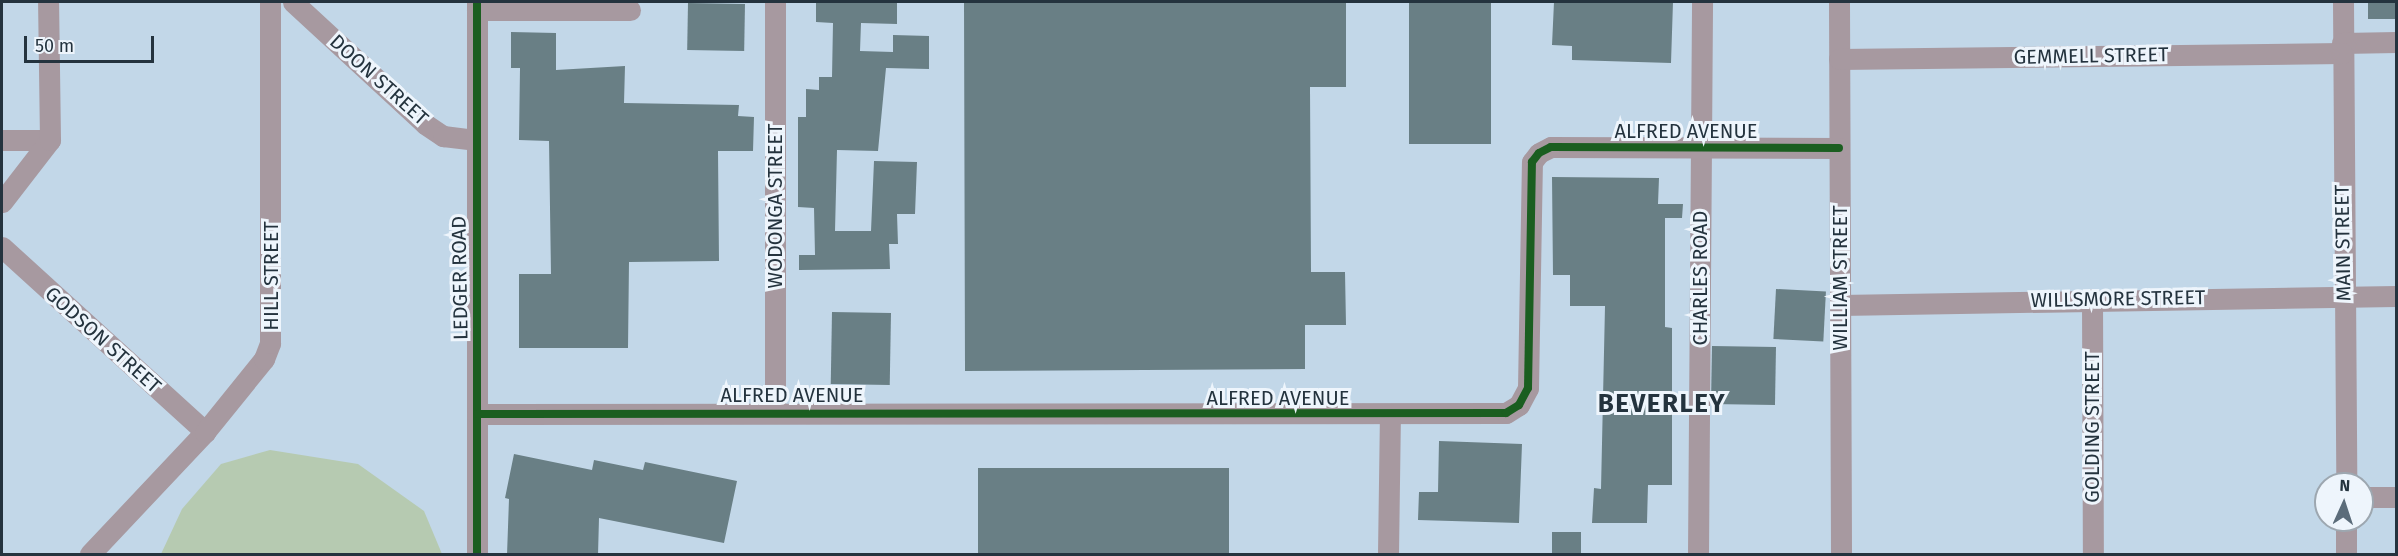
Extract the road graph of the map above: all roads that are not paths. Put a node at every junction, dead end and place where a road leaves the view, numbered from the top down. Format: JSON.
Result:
{"nodes":[{"id":1,"x":48,"y":2,"type":"edge"},
{"id":2,"x":270,"y":2,"type":"edge"},
{"id":3,"x":293,"y":2,"type":"edge"},
{"id":4,"x":775,"y":2,"type":"edge"},
{"id":5,"x":1702,"y":2,"type":"edge"},
{"id":6,"x":1839,"y":2,"type":"edge"},
{"id":7,"x":2343,"y":2,"type":"edge"},
{"id":8,"x":477,"y":6,"type":"edge"},
{"id":9,"x":630,"y":10,"type":"dead end"},
{"id":10,"x":2397,"y":42,"type":"edge"},
{"id":11,"x":2342,"y":48,"type":"junction"},
{"id":12,"x":1839,"y":59,"type":"junction"},
{"id":13,"x":2,"y":140,"type":"edge"},
{"id":14,"x":50,"y":140,"type":"junction"},
{"id":15,"x":475,"y":140,"type":"junction"},
{"id":16,"x":1701,"y":148,"type":"junction"},
{"id":17,"x":1839,"y":148,"type":"junction"},
{"id":18,"x":2,"y":202,"type":"edge"},
{"id":19,"x":2,"y":247,"type":"edge"},
{"id":20,"x":2397,"y":296,"type":"edge"},
{"id":21,"x":2344,"y":297,"type":"junction"},
{"id":22,"x":2092,"y":299,"type":"junction"},
{"id":23,"x":1840,"y":305,"type":"junction"},
{"id":24,"x":775,"y":411,"type":"junction"},
{"id":25,"x":477,"y":414,"type":"junction"},
{"id":26,"x":1390,"y":415,"type":"junction"},
{"id":27,"x":205,"y":432,"type":"junction"},
{"id":28,"x":2346,"y":472,"type":"edge"},
{"id":29,"x":2374,"y":497,"type":"edge"},
{"id":30,"x":2397,"y":497,"type":"edge"},
{"id":31,"x":2346,"y":532,"type":"edge"},
{"id":32,"x":90,"y":555,"type":"edge"},
{"id":33,"x":477,"y":555,"type":"edge"},
{"id":34,"x":1389,"y":555,"type":"edge"},
{"id":35,"x":1698,"y":555,"type":"edge"},
{"id":36,"x":1841,"y":555,"type":"edge"},
{"id":37,"x":2093,"y":555,"type":"edge"},
{"id":38,"x":2346,"y":555,"type":"edge"}],
"edges":[{"from":1,"to":14,"type":"street"},
{"from":2,"to":27,"type":"street","name":"HILL STREET"},
{"from":3,"to":15,"type":"street","name":"DOON STREET"},
{"from":4,"to":24,"type":"street","name":"WODONGA STREET"},
{"from":5,"to":16,"type":"street","name":"CHARLES ROAD"},
{"from":6,"to":12,"type":"street","name":"WILLIAM STREET"},
{"from":7,"to":11,"type":"street","name":"MAIN STREET"},
{"from":8,"to":9,"type":"street"},
{"from":8,"to":15,"type":"street","name":"LEDGER ROAD"},
{"from":10,"to":11,"type":"street","name":"GEMMELL STREET"},
{"from":11,"to":12,"type":"street","name":"GEMMELL STREET"},
{"from":11,"to":21,"type":"street","name":"MAIN STREET"},
{"from":12,"to":17,"type":"street","name":"WILLIAM STREET"},
{"from":13,"to":14,"type":"street"},
{"from":14,"to":18,"type":"street"},
{"from":15,"to":25,"type":"street","name":"LEDGER ROAD"},
{"from":16,"to":17,"type":"street","name":"ALFRED AVENUE"},
{"from":16,"to":26,"type":"street","name":"ALFRED AVENUE"},
{"from":16,"to":35,"type":"street","name":"CHARLES ROAD"},
{"from":17,"to":23,"type":"street","name":"WILLIAM STREET"},
{"from":19,"to":27,"type":"street","name":"GODSON STREET"},
{"from":20,"to":21,"type":"street","name":"WILLSMORE STREET"},
{"from":21,"to":22,"type":"street","name":"WILLSMORE STREET"},
{"from":21,"to":28,"type":"street","name":"MAIN STREET"},
{"from":22,"to":23,"type":"street","name":"WILLSMORE STREET"},
{"from":22,"to":37,"type":"street","name":"GOLDING STREET"},
{"from":23,"to":36,"type":"street","name":"WILLIAM STREET"},
{"from":24,"to":25,"type":"street","name":"ALFRED AVENUE"},
{"from":24,"to":26,"type":"street","name":"ALFRED AVENUE"},
{"from":25,"to":33,"type":"street","name":"LEDGER ROAD"},
{"from":26,"to":34,"type":"street"},
{"from":27,"to":32,"type":"street","name":"HILL STREET"},
{"from":29,"to":30,"type":"street"},
{"from":31,"to":38,"type":"street"}]}
